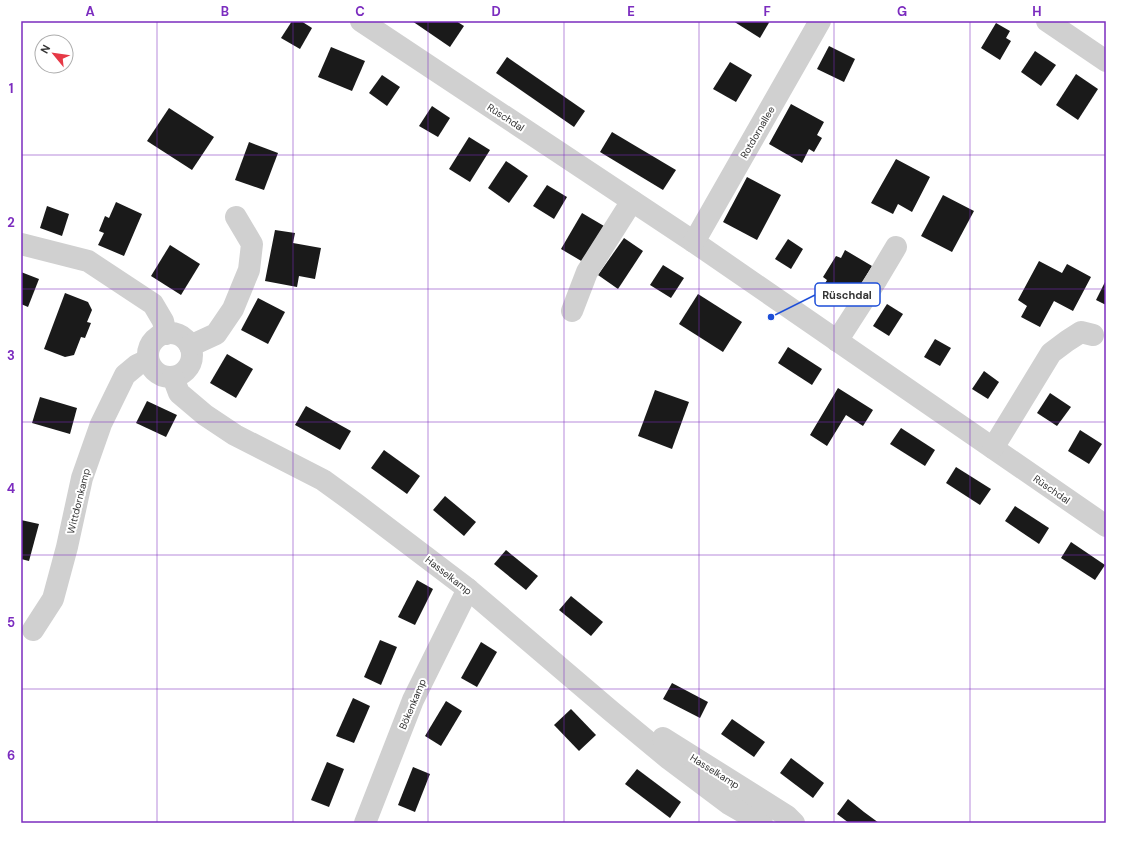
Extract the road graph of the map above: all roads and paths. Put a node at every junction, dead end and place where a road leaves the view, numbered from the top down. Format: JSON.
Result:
{"nodes":[{"id":1,"x":361,"y":21,"type":"edge"},
{"id":2,"x":820,"y":21,"type":"edge"},
{"id":3,"x":1047,"y":21,"type":"edge"},
{"id":4,"x":1106,"y":61,"type":"edge"},
{"id":5,"x":632,"y":201,"type":"junction"},
{"id":6,"x":236,"y":217,"type":"dead end"},
{"id":7,"x":694,"y":242,"type":"junction"},
{"id":8,"x":21,"y":244,"type":"edge"},
{"id":9,"x":896,"y":247,"type":"dead end"},
{"id":10,"x":572,"y":311,"type":"dead end"},
{"id":11,"x":166,"y":334,"type":"junction"},
{"id":12,"x":1093,"y":335,"type":"dead end"},
{"id":13,"x":837,"y":341,"type":"junction"},
{"id":14,"x":190,"y":346,"type":"junction"},
{"id":15,"x":148,"y":360,"type":"junction"},
{"id":16,"x":173,"y":377,"type":"junction"},
{"id":17,"x":993,"y":448,"type":"junction"},
{"id":18,"x":1106,"y":526,"type":"edge"},
{"id":19,"x":468,"y":589,"type":"junction"},
{"id":20,"x":32,"y":630,"type":"dead end"},
{"id":21,"x":611,"y":711,"type":"junction"},
{"id":22,"x":365,"y":823,"type":"edge"},
{"id":23,"x":762,"y":823,"type":"edge"},
{"id":24,"x":794,"y":823,"type":"edge"}],
"edges":[{"from":1,"to":5,"type":"street","name":"Rüschdal"},
{"from":2,"to":7,"type":"street","name":"Rotdornallee"},
{"from":3,"to":4,"type":"street"},
{"from":5,"to":7,"type":"street","name":"Rüschdal"},
{"from":5,"to":10,"type":"street"},
{"from":6,"to":14,"type":"street"},
{"from":7,"to":13,"type":"street","name":"Rüschdal"},
{"from":8,"to":11,"type":"street"},
{"from":9,"to":13,"type":"street"},
{"from":11,"to":14,"type":"street"},
{"from":11,"to":15,"type":"street"},
{"from":12,"to":17,"type":"street"},
{"from":13,"to":17,"type":"street","name":"Rüschdal"},
{"from":14,"to":16,"type":"street"},
{"from":15,"to":16,"type":"street"},
{"from":15,"to":20,"type":"street","name":"Wittdornkamp"},
{"from":16,"to":19,"type":"street","name":"Hasselkamp"},
{"from":17,"to":18,"type":"street","name":"Rüschdal"},
{"from":19,"to":21,"type":"street","name":"Hasselkamp"},
{"from":19,"to":22,"type":"street","name":"Bökenkamp"},
{"from":21,"to":23,"type":"street","name":"Hasselkamp"},
{"from":21,"to":24,"type":"street","name":"Hasselkamp"}]}
